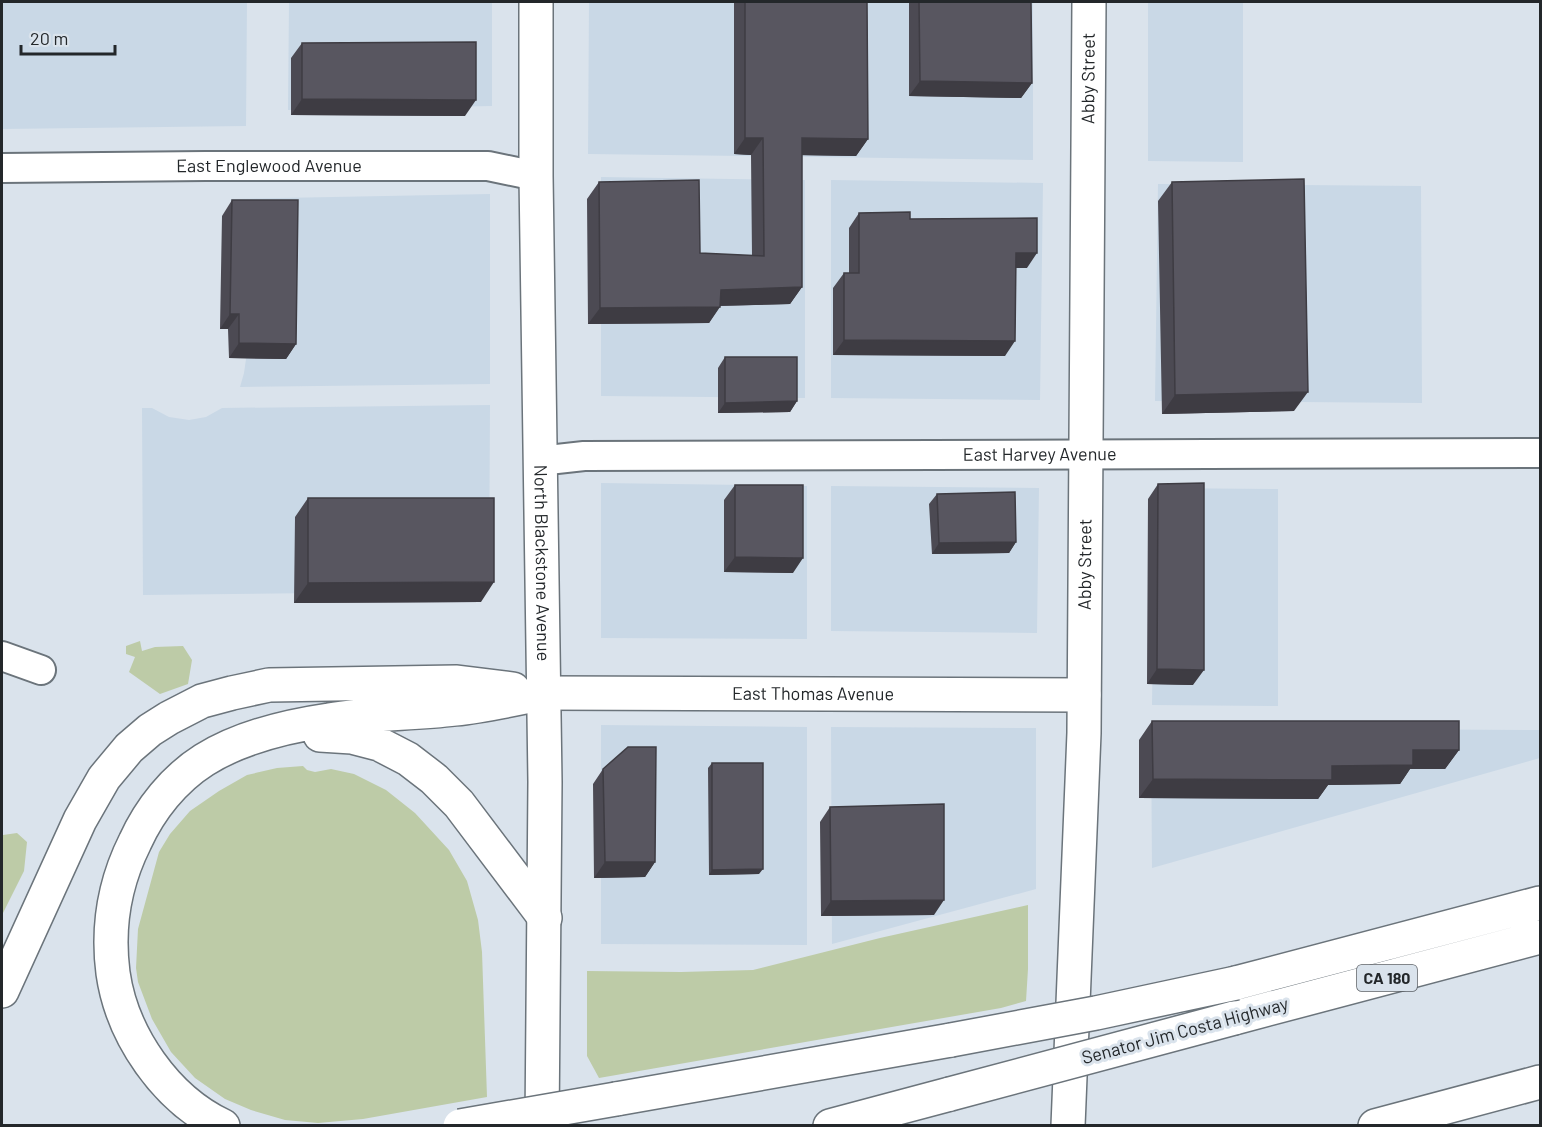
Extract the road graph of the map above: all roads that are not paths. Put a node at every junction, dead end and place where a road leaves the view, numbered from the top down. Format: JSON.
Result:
{"nodes":[{"id":1,"x":536,"y":2,"type":"edge"},
{"id":2,"x":1089,"y":2,"type":"edge"},
{"id":3,"x":2,"y":168,"type":"edge"},
{"id":4,"x":536,"y":176,"type":"junction"},
{"id":5,"x":1540,"y":453,"type":"edge"},
{"id":6,"x":1086,"y":454,"type":"junction"},
{"id":7,"x":539,"y":462,"type":"junction"},
{"id":8,"x":2,"y":656,"type":"edge"},
{"id":9,"x":41,"y":670,"type":"dead end"},
{"id":10,"x":544,"y":693,"type":"junction"},
{"id":11,"x":1084,"y":695,"type":"junction"},
{"id":12,"x":246,"y":740,"type":"junction"},
{"id":13,"x":1540,"y":903,"type":"edge"},
{"id":14,"x":545,"y":918,"type":"junction"},
{"id":15,"x":1540,"y":937,"type":"edge"},
{"id":16,"x":2,"y":991,"type":"edge"},
{"id":17,"x":1540,"y":1082,"type":"edge"},
{"id":18,"x":223,"y":1125,"type":"edge"},
{"id":19,"x":460,"y":1125,"type":"edge"},
{"id":20,"x":542,"y":1125,"type":"edge"},
{"id":21,"x":830,"y":1125,"type":"edge"},
{"id":22,"x":1068,"y":1125,"type":"edge"},
{"id":23,"x":1376,"y":1125,"type":"edge"}],
"edges":[{"from":1,"to":4,"type":"main road","name":"North Blackstone Avenue"},
{"from":2,"to":6,"type":"main road","name":"Abby Street"},
{"from":3,"to":4,"type":"street","name":"East Englewood Avenue"},
{"from":4,"to":7,"type":"main road","name":"North Blackstone Avenue"},
{"from":5,"to":6,"type":"street","name":"East Harvey Avenue"},
{"from":6,"to":7,"type":"street","name":"East Harvey Avenue"},
{"from":6,"to":11,"type":"main road","name":"Abby Street"},
{"from":7,"to":10,"type":"main road","name":"North Blackstone Avenue"},
{"from":8,"to":9,"type":"street"},
{"from":10,"to":11,"type":"main road","name":"East Thomas Avenue"},
{"from":10,"to":12,"type":"main road"},
{"from":10,"to":14,"type":"main road","name":"North Blackstone Avenue"},
{"from":10,"to":16,"type":"main road"},
{"from":11,"to":22,"type":"main road","name":"Abby Street"},
{"from":12,"to":14,"type":"main road"},
{"from":12,"to":18,"type":"main road"},
{"from":13,"to":19,"type":"main road","bridge":true},
{"from":14,"to":20,"type":"main road","name":"North Blackstone Avenue"},
{"from":15,"to":21,"type":"main road","name":"Senator Jim Costa Highway","number":"CA 180","bridge":true},
{"from":17,"to":23,"type":"main road"}]}
